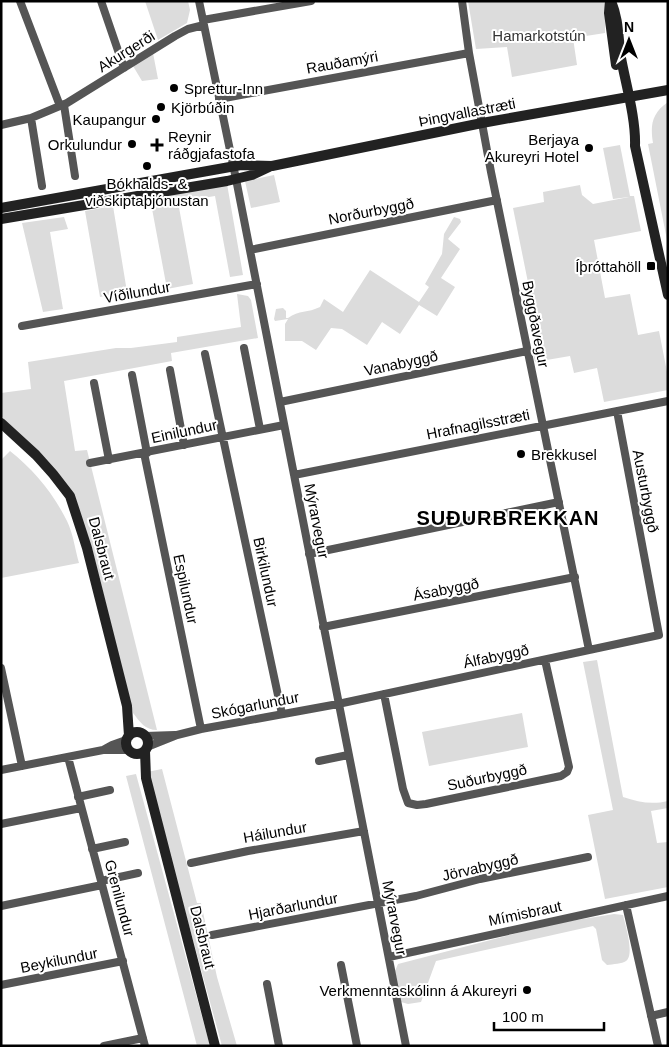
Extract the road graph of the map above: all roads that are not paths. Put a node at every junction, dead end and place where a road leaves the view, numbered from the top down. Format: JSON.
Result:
{"nodes":[{"id":1,"x":20,"y":1,"type":"edge"},
{"id":2,"x":100,"y":1,"type":"edge"},
{"id":3,"x":199,"y":1,"type":"edge"},
{"id":4,"x":311,"y":1,"type":"edge"},
{"id":5,"x":462,"y":1,"type":"edge"},
{"id":6,"x":611,"y":1,"type":"edge"},
{"id":7,"x":203,"y":22,"type":"junction"},
{"id":8,"x":469,"y":53,"type":"junction"},
{"id":9,"x":124,"y":68,"type":"junction"},
{"id":10,"x":668,"y":90,"type":"edge"},
{"id":11,"x":219,"y":98,"type":"junction"},
{"id":12,"x":625,"y":98,"type":"junction"},
{"id":13,"x":62,"y":106,"type":"junction"},
{"id":14,"x":31,"y":118,"type":"junction"},
{"id":15,"x":482,"y":124,"type":"junction"},
{"id":16,"x":1,"y":125,"type":"edge"},
{"id":17,"x":272,"y":166,"type":"junction"},
{"id":18,"x":234,"y":167,"type":"junction"},
{"id":19,"x":75,"y":176,"type":"dead end"},
{"id":20,"x":236,"y":179,"type":"junction"},
{"id":21,"x":42,"y":186,"type":"dead end"},
{"id":22,"x":496,"y":200,"type":"junction"},
{"id":23,"x":1,"y":208,"type":"edge"},
{"id":24,"x":1,"y":219,"type":"edge"},
{"id":25,"x":250,"y":250,"type":"junction"},
{"id":26,"x":257,"y":284,"type":"junction"},
{"id":27,"x":668,"y":295,"type":"edge"},
{"id":28,"x":22,"y":326,"type":"dead end"},
{"id":29,"x":244,"y":348,"type":"dead end"},
{"id":30,"x":528,"y":351,"type":"junction"},
{"id":31,"x":205,"y":354,"type":"dead end"},
{"id":32,"x":170,"y":370,"type":"dead end"},
{"id":33,"x":132,"y":375,"type":"dead end"},
{"id":34,"x":94,"y":383,"type":"dead end"},
{"id":35,"x":668,"y":401,"type":"edge"},
{"id":36,"x":280,"y":402,"type":"junction"},
{"id":37,"x":617,"y":411,"type":"junction"},
{"id":38,"x":1,"y":423,"type":"edge"},
{"id":39,"x":284,"y":425,"type":"junction"},
{"id":40,"x":542,"y":425,"type":"junction"},
{"id":41,"x":260,"y":429,"type":"junction"},
{"id":42,"x":224,"y":436,"type":"junction"},
{"id":43,"x":184,"y":445,"type":"junction"},
{"id":44,"x":146,"y":453,"type":"junction"},
{"id":45,"x":109,"y":460,"type":"junction"},
{"id":46,"x":90,"y":463,"type":"dead end"},
{"id":47,"x":294,"y":474,"type":"junction"},
{"id":48,"x":559,"y":502,"type":"junction"},
{"id":49,"x":309,"y":554,"type":"junction"},
{"id":50,"x":575,"y":577,"type":"junction"},
{"id":51,"x":323,"y":627,"type":"junction"},
{"id":52,"x":659,"y":635,"type":"joint"},
{"id":53,"x":589,"y":650,"type":"junction"},
{"id":54,"x":545,"y":660,"type":"junction"},
{"id":55,"x":1,"y":668,"type":"edge"},
{"id":56,"x":384,"y":694,"type":"junction"},
{"id":57,"x":338,"y":704,"type":"junction"},
{"id":58,"x":126,"y":706,"type":"junction"},
{"id":59,"x":282,"y":714,"type":"junction"},
{"id":60,"x":201,"y":729,"type":"junction"},
{"id":61,"x":144,"y":735,"type":"junction"},
{"id":62,"x":177,"y":735,"type":"junction"},
{"id":63,"x":129,"y":745,"type":"junction"},
{"id":64,"x":146,"y":749,"type":"junction"},
{"id":65,"x":348,"y":755,"type":"junction"},
{"id":66,"x":68,"y":757,"type":"junction"},
{"id":67,"x":319,"y":760,"type":"dead end"},
{"id":68,"x":22,"y":766,"type":"junction"},
{"id":69,"x":1,"y":770,"type":"edge"},
{"id":70,"x":146,"y":778,"type":"junction"},
{"id":71,"x":110,"y":790,"type":"dead end"},
{"id":72,"x":78,"y":796,"type":"junction"},
{"id":73,"x":81,"y":808,"type":"junction"},
{"id":74,"x":1,"y":824,"type":"edge"},
{"id":75,"x":364,"y":831,"type":"junction"},
{"id":76,"x":125,"y":842,"type":"dead end"},
{"id":77,"x":92,"y":849,"type":"junction"},
{"id":78,"x":588,"y":857,"type":"dead end"},
{"id":79,"x":191,"y":863,"type":"dead end"},
{"id":80,"x":138,"y":873,"type":"dead end"},
{"id":81,"x":102,"y":883,"type":"junction"},
{"id":82,"x":668,"y":896,"type":"edge"},
{"id":83,"x":378,"y":904,"type":"junction"},
{"id":84,"x":626,"y":905,"type":"junction"},
{"id":85,"x":1,"y":906,"type":"edge"},
{"id":86,"x":212,"y":935,"type":"dead end"},
{"id":87,"x":389,"y":958,"type":"junction"},
{"id":88,"x":123,"y":961,"type":"junction"},
{"id":89,"x":341,"y":965,"type":"dead end"},
{"id":90,"x":266,"y":984,"type":"dead end"},
{"id":91,"x":1,"y":985,"type":"edge"},
{"id":92,"x":668,"y":1012,"type":"edge"},
{"id":93,"x":651,"y":1016,"type":"junction"},
{"id":94,"x":144,"y":1042,"type":"edge"},
{"id":95,"x":104,"y":1046,"type":"edge"},
{"id":96,"x":215,"y":1046,"type":"edge"},
{"id":97,"x":279,"y":1046,"type":"edge"},
{"id":98,"x":357,"y":1046,"type":"edge"},
{"id":99,"x":406,"y":1046,"type":"edge"},
{"id":100,"x":658,"y":1046,"type":"edge"}],
"edges":[{"from":1,"to":13,"type":"street"},
{"from":2,"to":9,"type":"street"},
{"from":3,"to":7,"type":"street","name":"Mýrarvegur"},
{"from":4,"to":7,"type":"street","name":"Akurgerði"},
{"from":5,"to":8,"type":"street","name":"Byggðavegur"},
{"from":6,"to":12,"type":"street"},
{"from":7,"to":9,"type":"street","name":"Akurgerði"},
{"from":7,"to":11,"type":"street","name":"Mýrarvegur"},
{"from":8,"to":11,"type":"street","name":"Rauðamýri"},
{"from":8,"to":15,"type":"street","name":"Byggðavegur"},
{"from":9,"to":13,"type":"street","name":"Akurgerði"},
{"from":10,"to":12,"type":"street","name":"Þingvallastræti"},
{"from":11,"to":18,"type":"street","name":"Mýrarvegur"},
{"from":12,"to":15,"type":"street","name":"Þingvallastræti"},
{"from":12,"to":27,"type":"street"},
{"from":13,"to":14,"type":"street","name":"Akurgerði"},
{"from":13,"to":19,"type":"street"},
{"from":14,"to":16,"type":"street","name":"Akurgerði"},
{"from":14,"to":21,"type":"street"},
{"from":15,"to":17,"type":"street","name":"Þingvallastræti"},
{"from":15,"to":22,"type":"street","name":"Byggðavegur"},
{"from":17,"to":18,"type":"street","name":"Þingvallastræti"},
{"from":17,"to":20,"type":"street","name":"Þingvallastræti"},
{"from":18,"to":20,"type":"street","name":"Mýrarvegur"},
{"from":18,"to":23,"type":"street","name":"Þingvallastræti"},
{"from":20,"to":24,"type":"street","name":"Þingvallastræti"},
{"from":20,"to":25,"type":"street","name":"Mýrarvegur"},
{"from":22,"to":25,"type":"street","name":"Norðurbyggð"},
{"from":22,"to":30,"type":"street","name":"Byggðavegur"},
{"from":25,"to":26,"type":"street","name":"Mýrarvegur"},
{"from":26,"to":28,"type":"street","name":"Víðilundur"},
{"from":26,"to":36,"type":"street","name":"Mýrarvegur"},
{"from":29,"to":41,"type":"street"},
{"from":30,"to":36,"type":"street","name":"Vanabyggð"},
{"from":30,"to":40,"type":"street","name":"Byggðavegur"},
{"from":31,"to":42,"type":"street","name":"Birkilundur"},
{"from":32,"to":43,"type":"street"},
{"from":33,"to":44,"type":"street","name":"Espilundur"},
{"from":34,"to":45,"type":"street"},
{"from":35,"to":37,"type":"street","name":"Hrafnagilsstræti"},
{"from":36,"to":39,"type":"street","name":"Mýrarvegur"},
{"from":37,"to":40,"type":"street","name":"Hrafnagilsstræti"},
{"from":37,"to":52,"type":"street","name":"Austurbyggð"},
{"from":38,"to":58,"type":"street","name":"Dalsbraut"},
{"from":39,"to":41,"type":"street","name":"Einilundur"},
{"from":39,"to":47,"type":"street","name":"Mýrarvegur"},
{"from":40,"to":47,"type":"street","name":"Hrafnagilsstræti"},
{"from":40,"to":48,"type":"street","name":"Byggðavegur"},
{"from":41,"to":42,"type":"street","name":"Einilundur"},
{"from":42,"to":43,"type":"street","name":"Einilundur"},
{"from":42,"to":59,"type":"street","name":"Birkilundur"},
{"from":43,"to":44,"type":"street","name":"Einilundur"},
{"from":44,"to":45,"type":"street","name":"Einilundur"},
{"from":44,"to":60,"type":"street","name":"Espilundur"},
{"from":45,"to":46,"type":"street","name":"Einilundur"},
{"from":47,"to":49,"type":"street","name":"Mýrarvegur"},
{"from":48,"to":49,"type":"street"},
{"from":48,"to":50,"type":"street","name":"Byggðavegur"},
{"from":49,"to":51,"type":"street","name":"Mýrarvegur"},
{"from":50,"to":51,"type":"street","name":"Ásabyggð"},
{"from":50,"to":53,"type":"street","name":"Byggðavegur"},
{"from":51,"to":57,"type":"street","name":"Mýrarvegur"},
{"from":52,"to":53,"type":"street","name":"Álfabyggð"},
{"from":53,"to":54,"type":"street","name":"Álfabyggð"},
{"from":54,"to":56,"type":"street","name":"Álfabyggð"},
{"from":54,"to":56,"type":"street","name":"Suðurbyggð"},
{"from":55,"to":68,"type":"street"},
{"from":56,"to":57,"type":"street","name":"Álfabyggð"},
{"from":57,"to":59,"type":"street","name":"Skógarlundur"},
{"from":57,"to":65,"type":"street","name":"Mýrarvegur"},
{"from":58,"to":61,"type":"street","name":"Dalsbraut"},
{"from":58,"to":63,"type":"street","name":"Dalsbraut"},
{"from":59,"to":60,"type":"street","name":"Skógarlundur"},
{"from":60,"to":62,"type":"street","name":"Skógarlundur"},
{"from":61,"to":62,"type":"street","name":"Skógarlundur"},
{"from":61,"to":63,"type":"street"},
{"from":61,"to":64,"type":"street","name":"Dalsbraut"},
{"from":62,"to":64,"type":"street","name":"Skógarlundur"},
{"from":63,"to":64,"type":"street"},
{"from":63,"to":66,"type":"street"},
{"from":63,"to":70,"type":"street","name":"Dalsbraut"},
{"from":64,"to":70,"type":"street","name":"Dalsbraut"},
{"from":65,"to":67,"type":"street"},
{"from":65,"to":75,"type":"street","name":"Mýrarvegur"},
{"from":66,"to":68,"type":"street"},
{"from":66,"to":72,"type":"street","name":"Grenilundur"},
{"from":68,"to":69,"type":"street"},
{"from":70,"to":96,"type":"street","name":"Dalsbraut"},
{"from":71,"to":72,"type":"street"},
{"from":72,"to":73,"type":"street","name":"Grenilundur"},
{"from":73,"to":74,"type":"street"},
{"from":73,"to":77,"type":"street","name":"Grenilundur"},
{"from":75,"to":79,"type":"street","name":"Háilundur"},
{"from":75,"to":83,"type":"street","name":"Mýrarvegur"},
{"from":76,"to":77,"type":"street"},
{"from":77,"to":81,"type":"street","name":"Grenilundur"},
{"from":78,"to":83,"type":"street","name":"Jörvabyggð"},
{"from":80,"to":81,"type":"street"},
{"from":81,"to":85,"type":"street"},
{"from":81,"to":88,"type":"street","name":"Grenilundur"},
{"from":82,"to":84,"type":"street","name":"Mímisbraut"},
{"from":83,"to":86,"type":"street","name":"Hjarðarlundur"},
{"from":83,"to":87,"type":"street","name":"Mýrarvegur"},
{"from":84,"to":87,"type":"street","name":"Mímisbraut"},
{"from":84,"to":93,"type":"street"},
{"from":87,"to":99,"type":"street","name":"Mýrarvegur"},
{"from":88,"to":91,"type":"street","name":"Beykilundur"},
{"from":88,"to":94,"type":"street","name":"Grenilundur"},
{"from":89,"to":98,"type":"street"},
{"from":90,"to":97,"type":"street"},
{"from":92,"to":93,"type":"street"},
{"from":93,"to":100,"type":"street"},
{"from":94,"to":95,"type":"street"}]}
